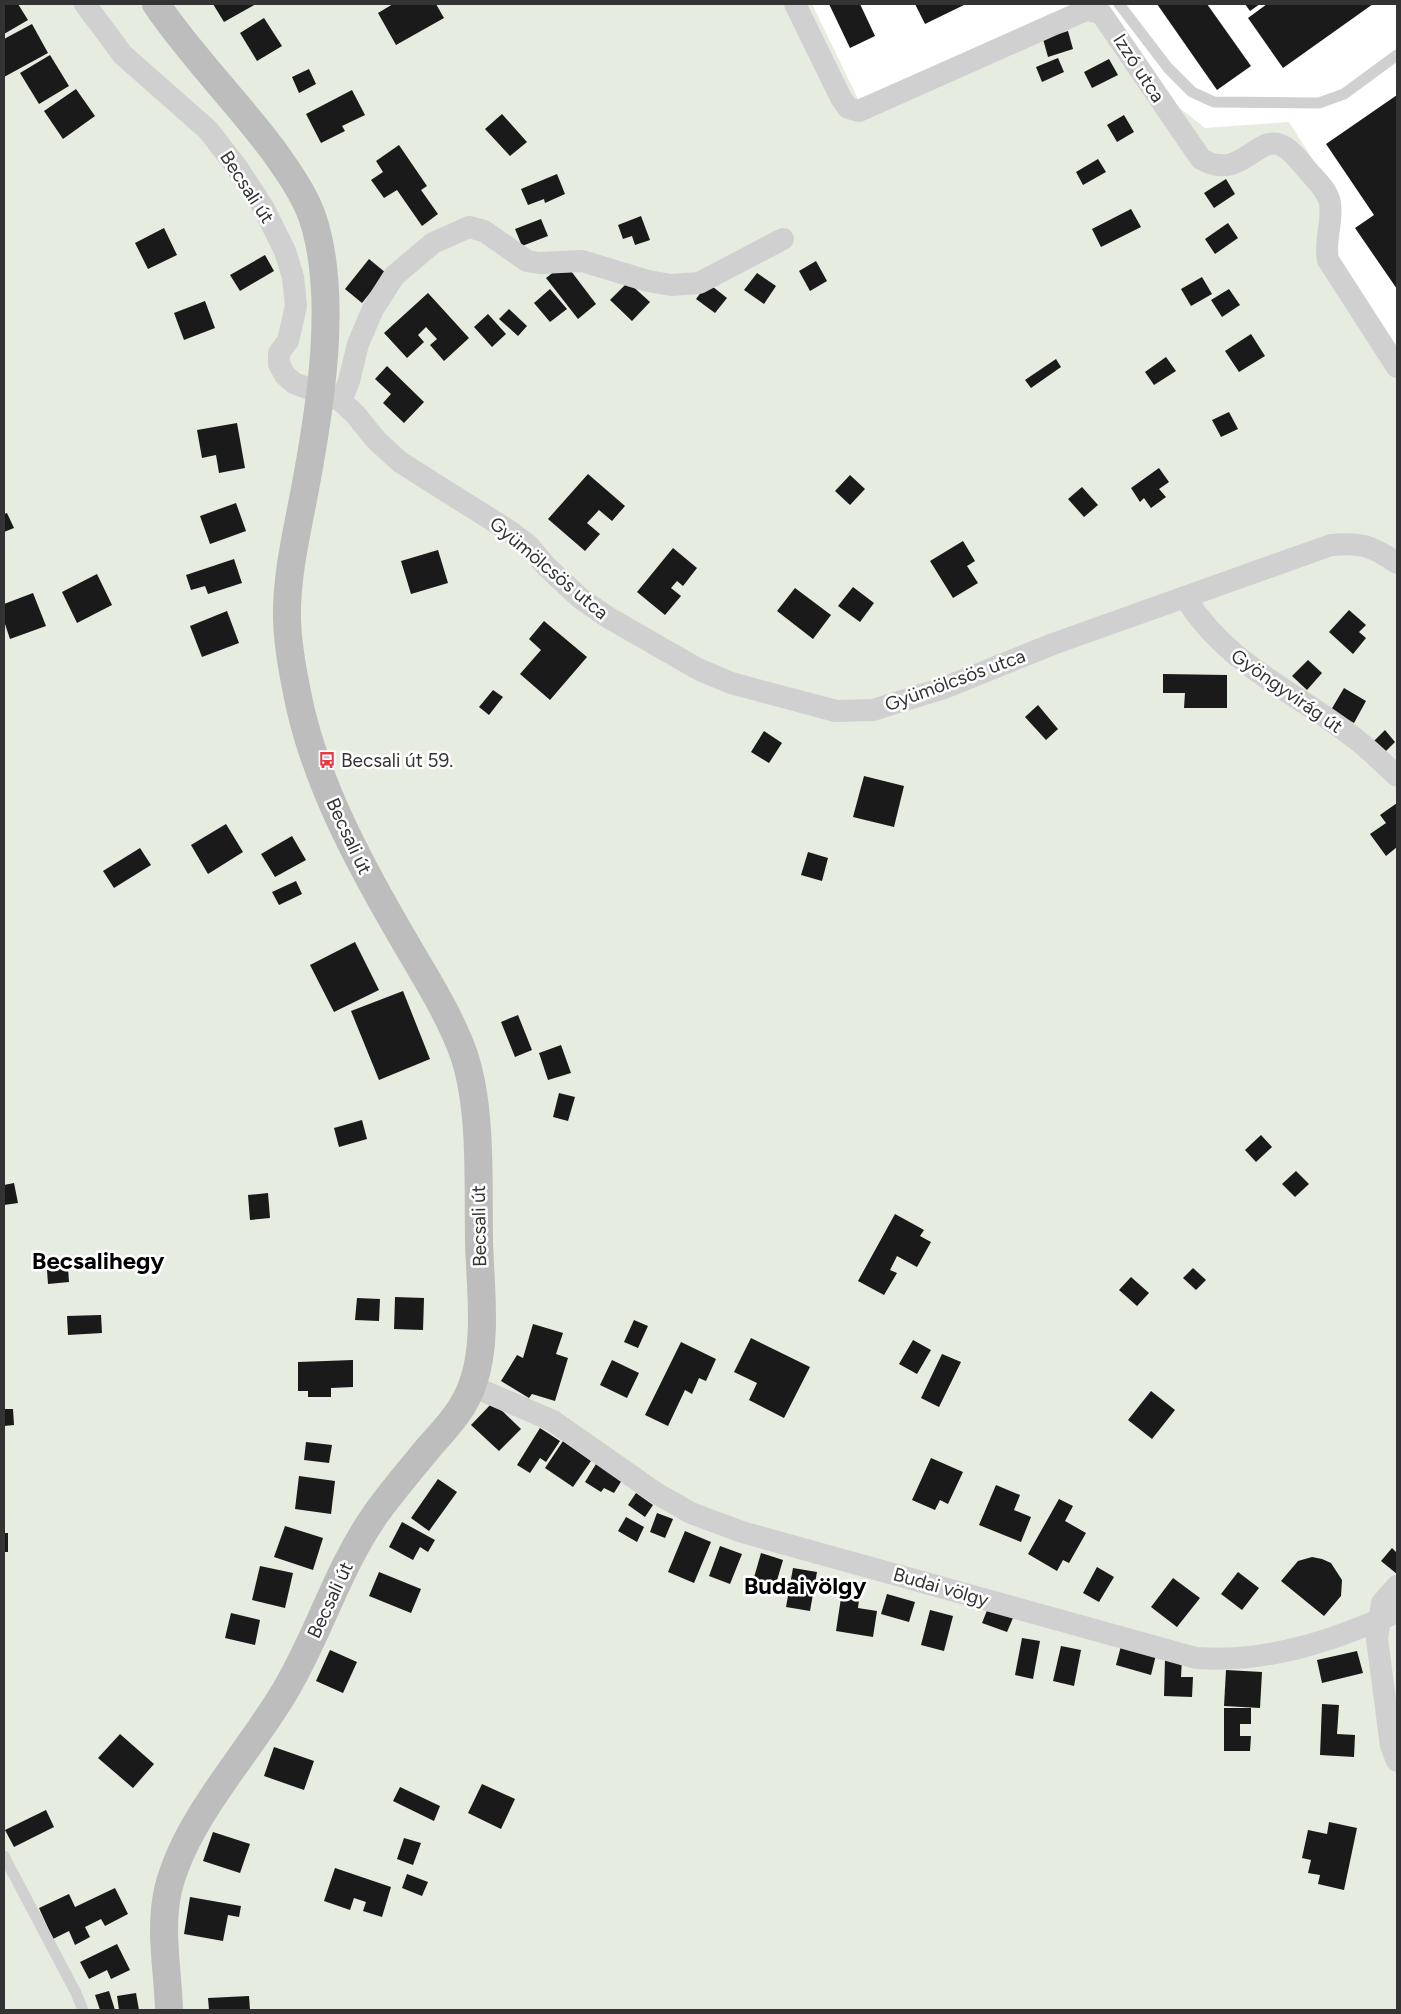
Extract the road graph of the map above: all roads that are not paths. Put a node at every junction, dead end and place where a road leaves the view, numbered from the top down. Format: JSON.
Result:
{"nodes":[{"id":1,"x":85,"y":4,"type":"edge"},
{"id":2,"x":156,"y":4,"type":"edge"},
{"id":3,"x":794,"y":4,"type":"edge"},
{"id":4,"x":1119,"y":4,"type":"edge"},
{"id":5,"x":1397,"y":55,"type":"edge"},
{"id":6,"x":783,"y":239,"type":"dead end"},
{"id":7,"x":1397,"y":367,"type":"edge"},
{"id":8,"x":330,"y":398,"type":"junction"},
{"id":9,"x":1397,"y":562,"type":"edge"},
{"id":10,"x":1185,"y":597,"type":"junction"},
{"id":11,"x":1397,"y":776,"type":"edge"},
{"id":12,"x":472,"y":1386,"type":"junction"},
{"id":13,"x":1397,"y":1586,"type":"edge"},
{"id":14,"x":1389,"y":1616,"type":"edge"},
{"id":15,"x":1397,"y":1761,"type":"edge"},
{"id":16,"x":4,"y":1856,"type":"edge"},
{"id":17,"x":83,"y":2010,"type":"edge"},
{"id":18,"x":170,"y":2010,"type":"edge"}],
"edges":[{"from":1,"to":8,"type":"street","name":"Becsali út"},
{"from":2,"to":8,"type":"main road","name":"Becsali út"},
{"from":3,"to":7,"type":"street","name":"Izzó utca"},
{"from":4,"to":5,"type":"lane"},
{"from":6,"to":8,"type":"street"},
{"from":8,"to":10,"type":"street","name":"Gyümölcsös utca"},
{"from":8,"to":12,"type":"main road","name":"Becsali út"},
{"from":9,"to":10,"type":"street","name":"Gyümölcsös utca"},
{"from":10,"to":11,"type":"street","name":"Gyöngyvirág út"},
{"from":12,"to":14,"type":"street","name":"Budai völgy"},
{"from":12,"to":18,"type":"main road","name":"Becsali út"},
{"from":13,"to":14,"type":"street"},
{"from":14,"to":15,"type":"street"},
{"from":16,"to":17,"type":"lane"}]}
